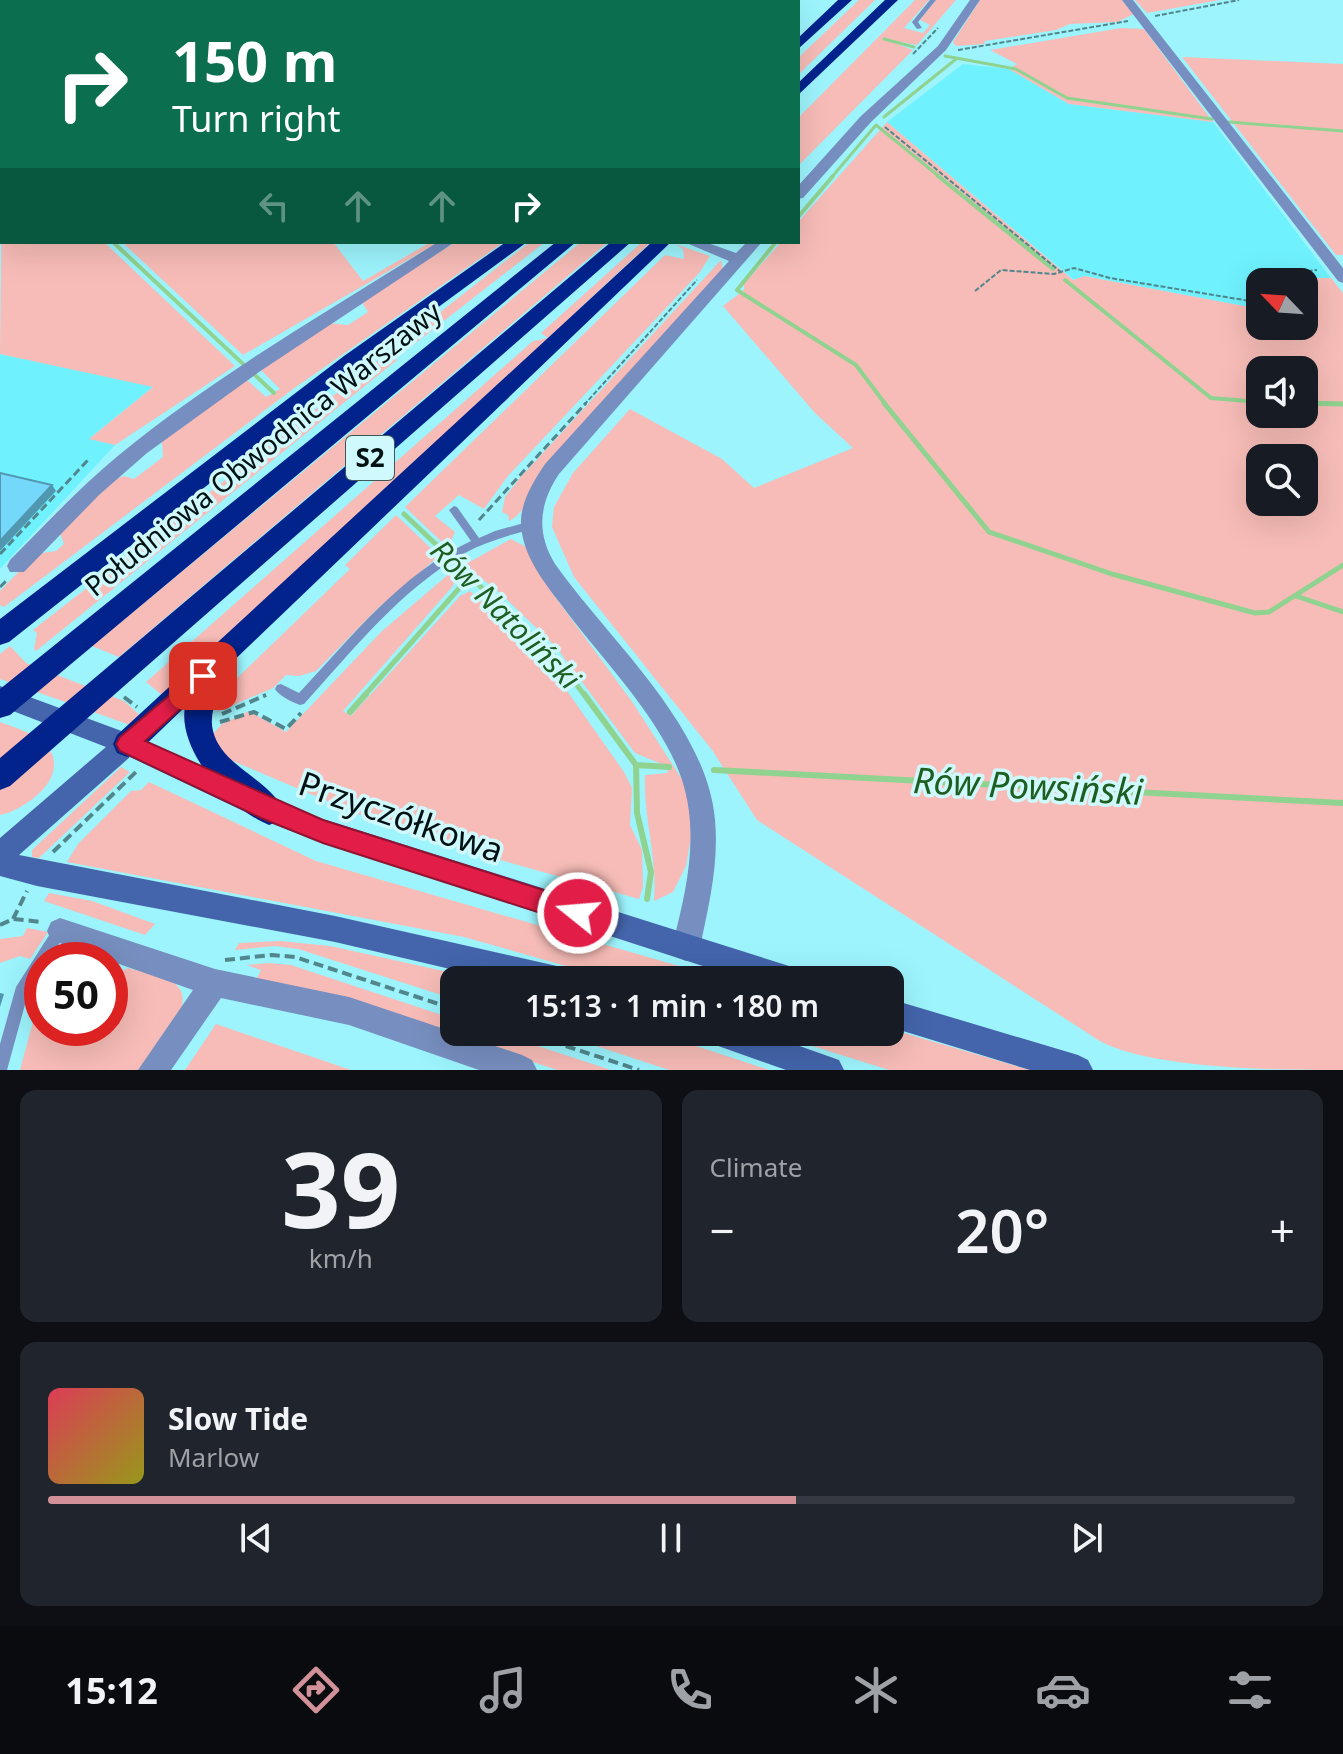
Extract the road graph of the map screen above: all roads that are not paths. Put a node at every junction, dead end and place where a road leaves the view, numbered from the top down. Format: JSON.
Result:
{"nodes":[{"id":1,"x":846,"y":0,"type":"edge"},
{"id":2,"x":892,"y":0,"type":"edge"},
{"id":3,"x":933,"y":0,"type":"edge"},
{"id":4,"x":975,"y":0,"type":"edge"},
{"id":5,"x":1127,"y":0,"type":"edge"},
{"id":6,"x":919,"y":28,"type":"dead end"},
{"id":7,"x":800,"y":43,"type":"edge"},
{"id":8,"x":800,"y":89,"type":"edge"},
{"id":9,"x":800,"y":193,"type":"edge"},
{"id":10,"x":445,"y":244,"type":"edge"},
{"id":11,"x":515,"y":244,"type":"edge"},
{"id":12,"x":565,"y":244,"type":"edge"},
{"id":13,"x":620,"y":244,"type":"edge"},
{"id":14,"x":660,"y":244,"type":"edge"},
{"id":15,"x":697,"y":244,"type":"edge"},
{"id":16,"x":752,"y":244,"type":"edge"},
{"id":17,"x":731,"y":256,"type":"junction"},
{"id":18,"x":1339,"y":272,"type":"edge"},
{"id":19,"x":454,"y":510,"type":"dead end"},
{"id":20,"x":531,"y":525,"type":"junction"},
{"id":21,"x":472,"y":536,"type":"junction"},
{"id":22,"x":17,"y":566,"type":"dead end"},
{"id":23,"x":0,"y":634,"type":"edge"},
{"id":24,"x":222,"y":659,"type":"junction"},
{"id":25,"x":281,"y":689,"type":"road end"},
{"id":26,"x":0,"y":696,"type":"edge"},
{"id":27,"x":0,"y":706,"type":"edge"},
{"id":28,"x":127,"y":744,"type":"junction"},
{"id":29,"x":0,"y":776,"type":"edge"},
{"id":30,"x":269,"y":811,"type":"junction"},
{"id":31,"x":0,"y":855,"type":"edge"},
{"id":32,"x":0,"y":863,"type":"edge"},
{"id":33,"x":60,"y":931,"type":"joint"},
{"id":34,"x":686,"y":947,"type":"junction"},
{"id":35,"x":497,"y":966,"type":"edge"},
{"id":36,"x":745,"y":966,"type":"edge"},
{"id":37,"x":216,"y":972,"type":"junction"},
{"id":38,"x":904,"y":1017,"type":"edge"},
{"id":39,"x":758,"y":1046,"type":"edge"},
{"id":40,"x":0,"y":1070,"type":"edge"},
{"id":41,"x":153,"y":1070,"type":"edge"},
{"id":42,"x":522,"y":1070,"type":"edge"},
{"id":43,"x":829,"y":1070,"type":"edge"},
{"id":44,"x":1078,"y":1070,"type":"edge"}],
"edges":[{"from":1,"to":7,"type":"highway"},
{"from":2,"to":8,"type":"highway"},
{"from":3,"to":6,"type":"lane"},
{"from":4,"to":9,"type":"street"},
{"from":5,"to":18,"type":"street"},
{"from":10,"to":22,"type":"street"},
{"from":11,"to":23,"type":"highway"},
{"from":12,"to":27,"type":"highway","name":"Południowa Obwodnica Warszawy","number":"S2"},
{"from":13,"to":29,"type":"highway","number":"S2"},
{"from":14,"to":24,"type":"highway"},
{"from":15,"to":17,"type":"street"},
{"from":16,"to":17,"type":"street"},
{"from":17,"to":20,"type":"street"},
{"from":19,"to":21,"type":"lane"},
{"from":20,"to":21,"type":"lane"},
{"from":20,"to":34,"type":"street"},
{"from":21,"to":25,"type":"lane"},
{"from":24,"to":28,"type":"highway"},
{"from":24,"to":30,"type":"highway"},
{"from":26,"to":28,"type":"main road","name":"Przyczółkowa"},
{"from":28,"to":30,"type":"main road","name":"Przyczółkowa"},
{"from":28,"to":31,"type":"main road"},
{"from":30,"to":34,"type":"main road","name":"Przyczółkowa"},
{"from":32,"to":35,"type":"main road"},
{"from":33,"to":37,"type":"street"},
{"from":33,"to":40,"type":"lane"},
{"from":34,"to":36,"type":"main road","name":"Przyczółkowa"},
{"from":37,"to":41,"type":"street"},
{"from":37,"to":42,"type":"street"},
{"from":38,"to":44,"type":"main road"},
{"from":39,"to":43,"type":"main road"}]}
